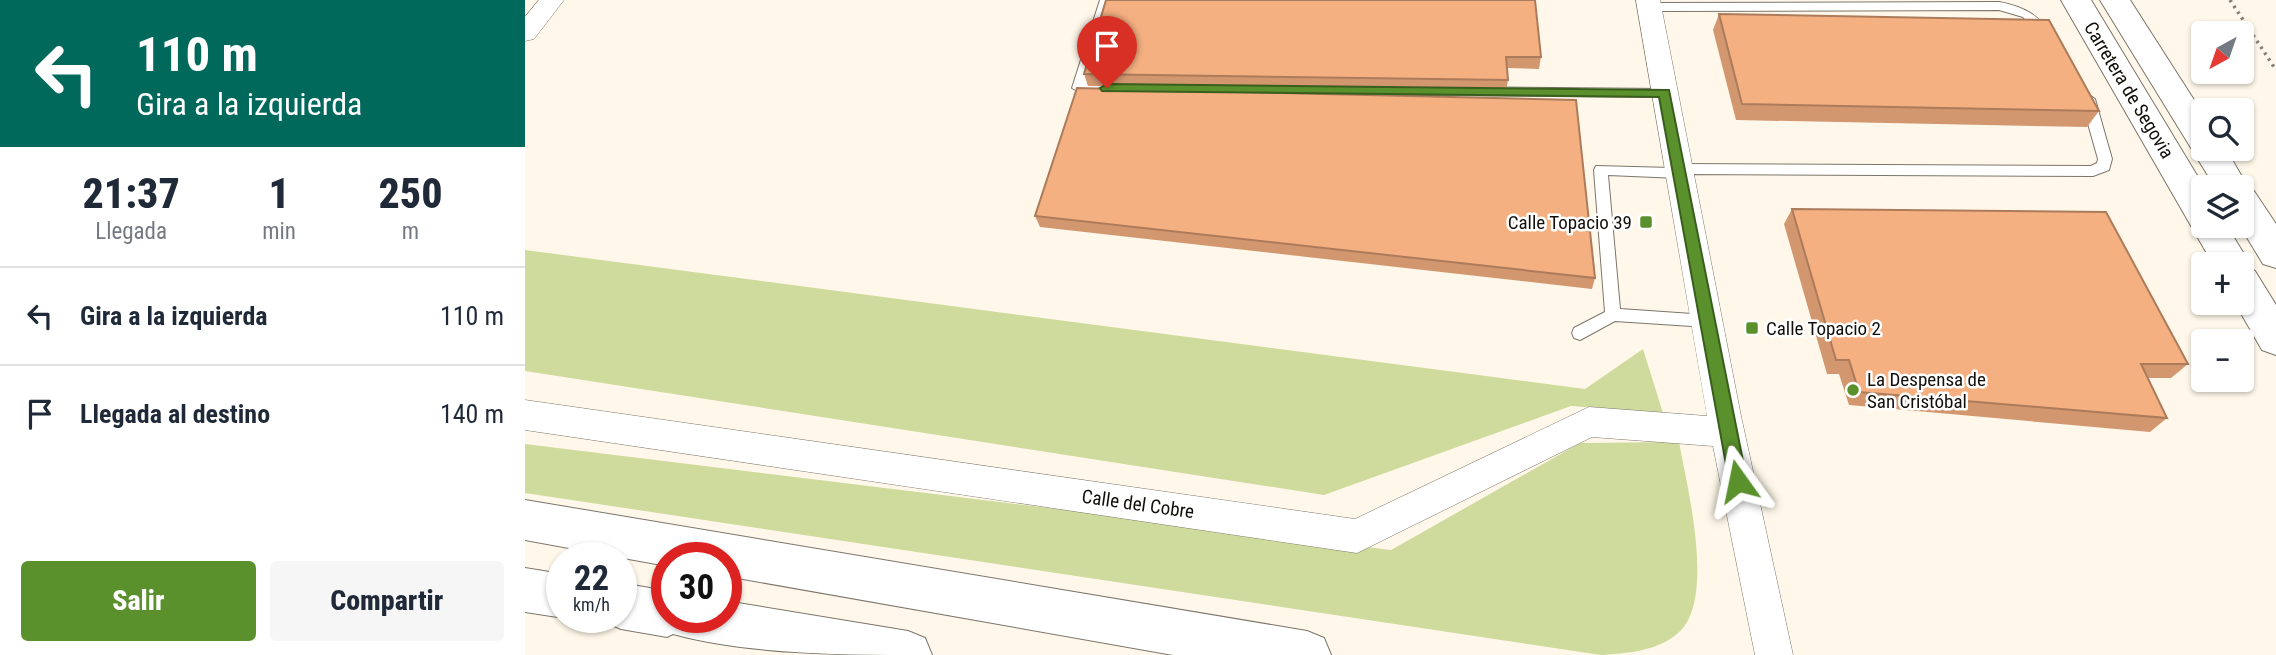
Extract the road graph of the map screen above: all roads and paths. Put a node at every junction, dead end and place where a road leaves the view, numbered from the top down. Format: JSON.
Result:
{"nodes":[{"id":1,"x":552,"y":0,"type":"edge"},
{"id":2,"x":1106,"y":0,"type":"edge"},
{"id":3,"x":2075,"y":0,"type":"edge"},
{"id":4,"x":2230,"y":0,"type":"edge"},
{"id":5,"x":1648,"y":4,"type":"edge"},
{"id":6,"x":2119,"y":4,"type":"edge"},
{"id":7,"x":525,"y":33,"type":"edge"},
{"id":8,"x":2055,"y":50,"type":"edge"},
{"id":9,"x":2276,"y":70,"type":"edge"},
{"id":10,"x":2077,"y":82,"type":"edge"},
{"id":11,"x":1665,"y":93,"type":"junction"},
{"id":12,"x":2191,"y":121,"type":"edge"},
{"id":13,"x":1679,"y":171,"type":"junction"},
{"id":14,"x":2191,"y":196,"type":"edge"},
{"id":15,"x":2254,"y":219,"type":"edge"},
{"id":16,"x":2276,"y":254,"type":"edge"},
{"id":17,"x":2254,"y":301,"type":"edge"},
{"id":18,"x":1613,"y":315,"type":"junction"},
{"id":19,"x":1707,"y":321,"type":"junction"},
{"id":20,"x":1580,"y":333,"type":"dead end"},
{"id":21,"x":2276,"y":339,"type":"edge"},
{"id":22,"x":525,"y":415,"type":"edge"},
{"id":23,"x":1728,"y":432,"type":"junction"},
{"id":24,"x":525,"y":520,"type":"edge"},
{"id":25,"x":525,"y":590,"type":"edge"},
{"id":26,"x":546,"y":593,"type":"edge"},
{"id":27,"x":742,"y":627,"type":"edge"},
{"id":28,"x":908,"y":655,"type":"edge"},
{"id":29,"x":1307,"y":655,"type":"edge"},
{"id":30,"x":1774,"y":655,"type":"edge"}],
"edges":[{"from":1,"to":7,"type":"street"},
{"from":2,"to":11,"type":"lane"},
{"from":3,"to":14,"type":"highway","name":"Carretera de Segovia"},
{"from":4,"to":9,"type":"path"},
{"from":5,"to":8,"type":"lane"},
{"from":5,"to":11,"type":"street"},
{"from":6,"to":12,"type":"highway","name":"Carretera de Segovia"},
{"from":10,"to":13,"type":"lane"},
{"from":11,"to":13,"type":"street"},
{"from":13,"to":18,"type":"lane"},
{"from":13,"to":19,"type":"street"},
{"from":15,"to":16,"type":"highway"},
{"from":17,"to":21,"type":"highway"},
{"from":18,"to":19,"type":"lane"},
{"from":18,"to":20,"type":"lane"},
{"from":19,"to":23,"type":"street"},
{"from":22,"to":23,"type":"street","name":"Calle del Cobre"},
{"from":23,"to":30,"type":"street"},
{"from":24,"to":29,"type":"highway"},
{"from":25,"to":26,"type":"highway"},
{"from":27,"to":28,"type":"highway"}]}
